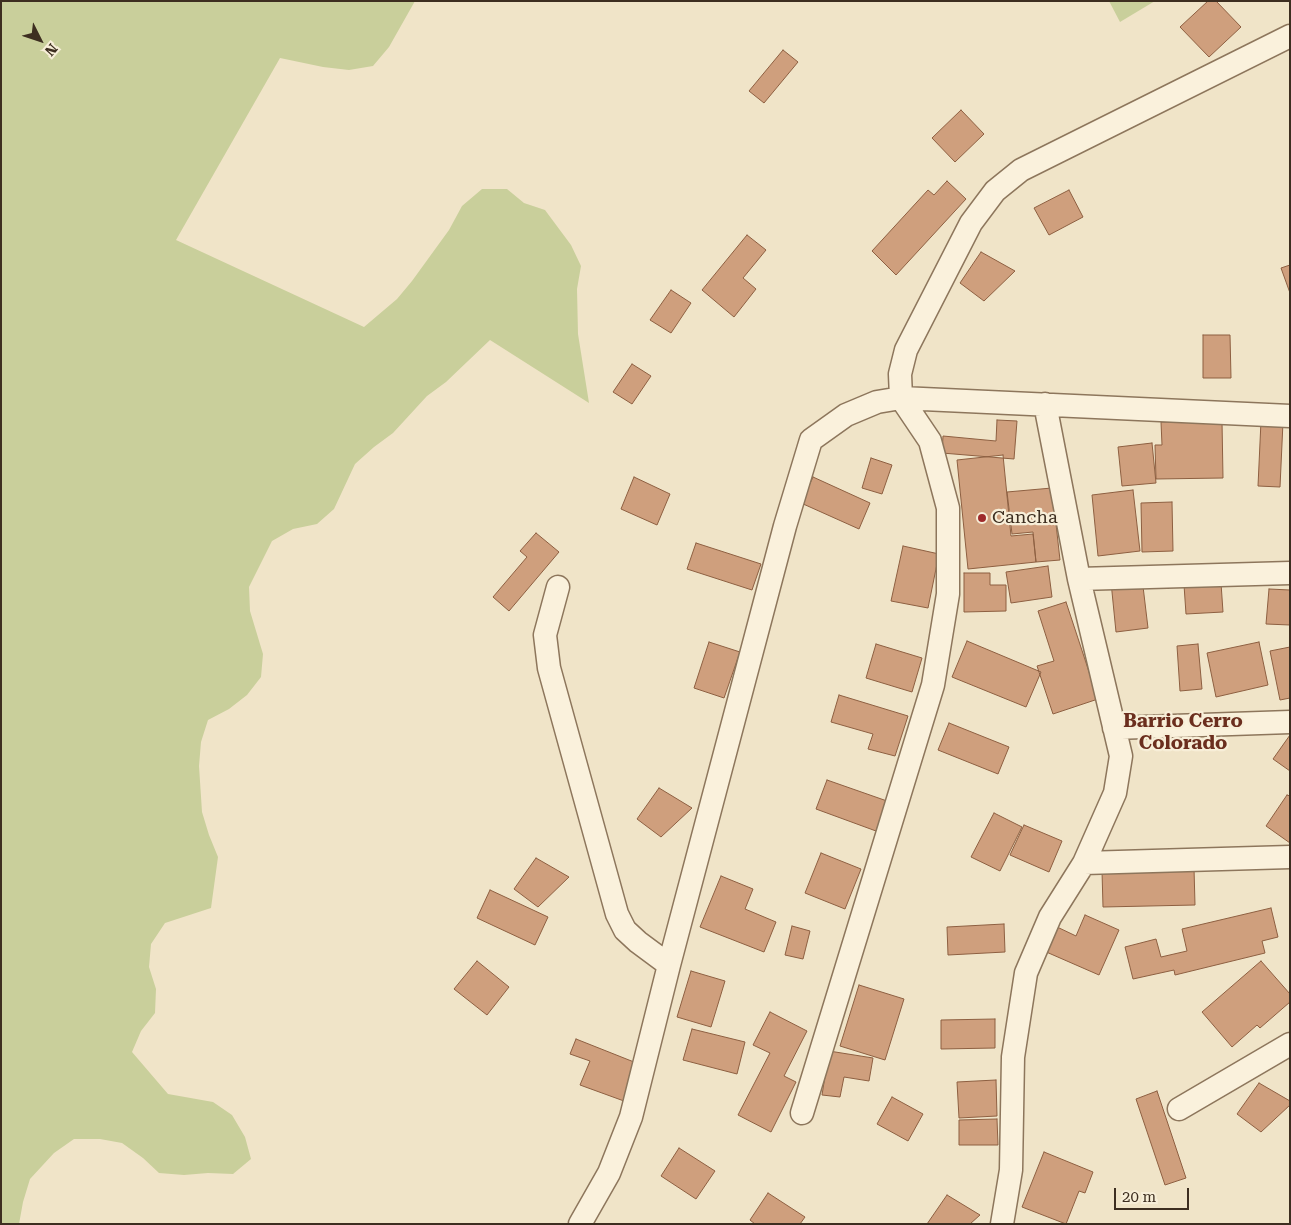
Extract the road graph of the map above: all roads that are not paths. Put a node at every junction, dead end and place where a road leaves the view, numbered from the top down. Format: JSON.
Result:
{"nodes":[{"id":1,"x":1290,"y":36,"type":"edge"},
{"id":2,"x":901,"y":398,"type":"junction"},
{"id":3,"x":1046,"y":404,"type":"junction"},
{"id":4,"x":1290,"y":416,"type":"edge"},
{"id":5,"x":1290,"y":573,"type":"edge"},
{"id":6,"x":1078,"y":579,"type":"junction"},
{"id":7,"x":558,"y":587,"type":"dead end"},
{"id":8,"x":1290,"y":722,"type":"edge"},
{"id":9,"x":1114,"y":728,"type":"junction"},
{"id":10,"x":1290,"y":857,"type":"edge"},
{"id":11,"x":1084,"y":863,"type":"junction"},
{"id":12,"x":669,"y":965,"type":"junction"},
{"id":13,"x":1290,"y":1044,"type":"edge"},
{"id":14,"x":1179,"y":1109,"type":"dead end"},
{"id":15,"x":802,"y":1113,"type":"dead end"},
{"id":16,"x":580,"y":1224,"type":"edge"},
{"id":17,"x":1002,"y":1224,"type":"edge"}],
"edges":[{"from":1,"to":2,"type":"street"},
{"from":2,"to":3,"type":"street"},
{"from":2,"to":12,"type":"street"},
{"from":2,"to":15,"type":"street"},
{"from":3,"to":4,"type":"street"},
{"from":3,"to":6,"type":"street"},
{"from":5,"to":6,"type":"street"},
{"from":6,"to":9,"type":"street"},
{"from":7,"to":12,"type":"street"},
{"from":8,"to":9,"type":"street"},
{"from":9,"to":11,"type":"street"},
{"from":10,"to":11,"type":"street"},
{"from":11,"to":17,"type":"street"},
{"from":12,"to":16,"type":"street"},
{"from":13,"to":14,"type":"street"}]}
